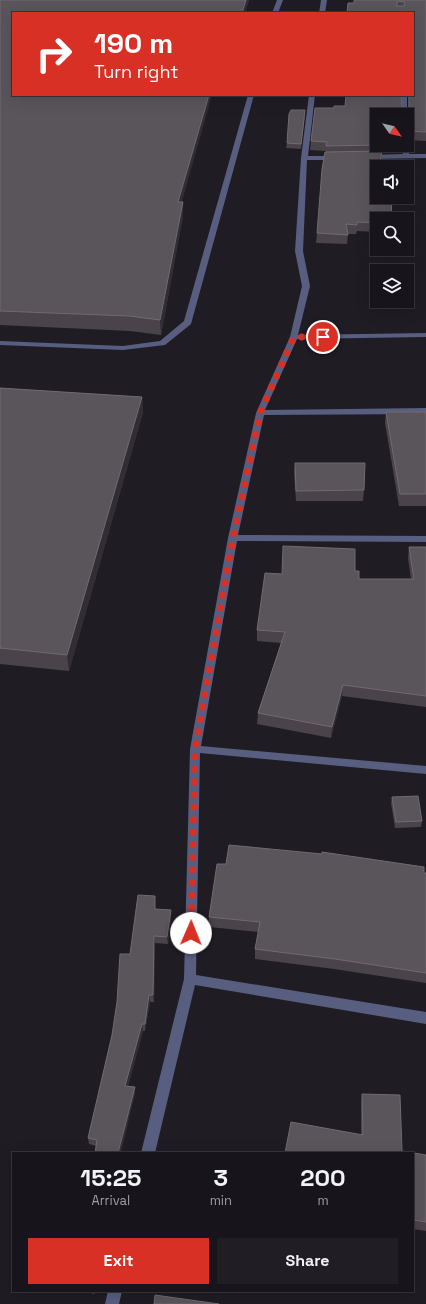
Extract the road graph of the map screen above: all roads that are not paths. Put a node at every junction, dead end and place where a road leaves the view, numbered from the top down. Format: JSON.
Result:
{"nodes":[{"id":1,"x":280,"y":0,"type":"edge"},
{"id":2,"x":324,"y":0,"type":"edge"},
{"id":3,"x":275,"y":12,"type":"edge"},
{"id":4,"x":322,"y":12,"type":"edge"},
{"id":5,"x":251,"y":96,"type":"edge"},
{"id":6,"x":312,"y":96,"type":"edge"},
{"id":7,"x":404,"y":96,"type":"edge"},
{"id":8,"x":405,"y":108,"type":"edge"},
{"id":9,"x":406,"y":152,"type":"edge"},
{"id":10,"x":426,"y":156,"type":"edge"},
{"id":11,"x":359,"y":157,"type":"edge"},
{"id":12,"x":406,"y":157,"type":"junction"},
{"id":13,"x":304,"y":158,"type":"junction"},
{"id":14,"x":343,"y":158,"type":"edge"},
{"id":15,"x":426,"y":335,"type":"edge"},
{"id":16,"x":294,"y":337,"type":"junction"},
{"id":17,"x":0,"y":343,"type":"edge"},
{"id":18,"x":426,"y":411,"type":"edge"},
{"id":19,"x":260,"y":413,"type":"junction"},
{"id":20,"x":233,"y":538,"type":"junction"},
{"id":21,"x":426,"y":539,"type":"edge"},
{"id":22,"x":195,"y":749,"type":"junction"},
{"id":23,"x":426,"y":770,"type":"edge"},
{"id":24,"x":190,"y":979,"type":"junction"},
{"id":25,"x":426,"y":1018,"type":"edge"},
{"id":26,"x":148,"y":1152,"type":"edge"},
{"id":27,"x":115,"y":1292,"type":"edge"},
{"id":28,"x":112,"y":1304,"type":"edge"}],
"edges":[{"from":1,"to":3,"type":"street"},
{"from":2,"to":4,"type":"street"},
{"from":5,"to":17,"type":"street"},
{"from":6,"to":13,"type":"street"},
{"from":7,"to":8,"type":"street"},
{"from":9,"to":12,"type":"street"},
{"from":10,"to":12,"type":"street"},
{"from":11,"to":12,"type":"street"},
{"from":13,"to":14,"type":"street"},
{"from":13,"to":16,"type":"street"},
{"from":15,"to":16,"type":"street"},
{"from":16,"to":19,"type":"street"},
{"from":18,"to":19,"type":"street"},
{"from":19,"to":20,"type":"street"},
{"from":20,"to":21,"type":"street"},
{"from":20,"to":22,"type":"street"},
{"from":22,"to":23,"type":"street"},
{"from":22,"to":24,"type":"street"},
{"from":24,"to":25,"type":"street"},
{"from":24,"to":26,"type":"street"},
{"from":27,"to":28,"type":"street"}]}
